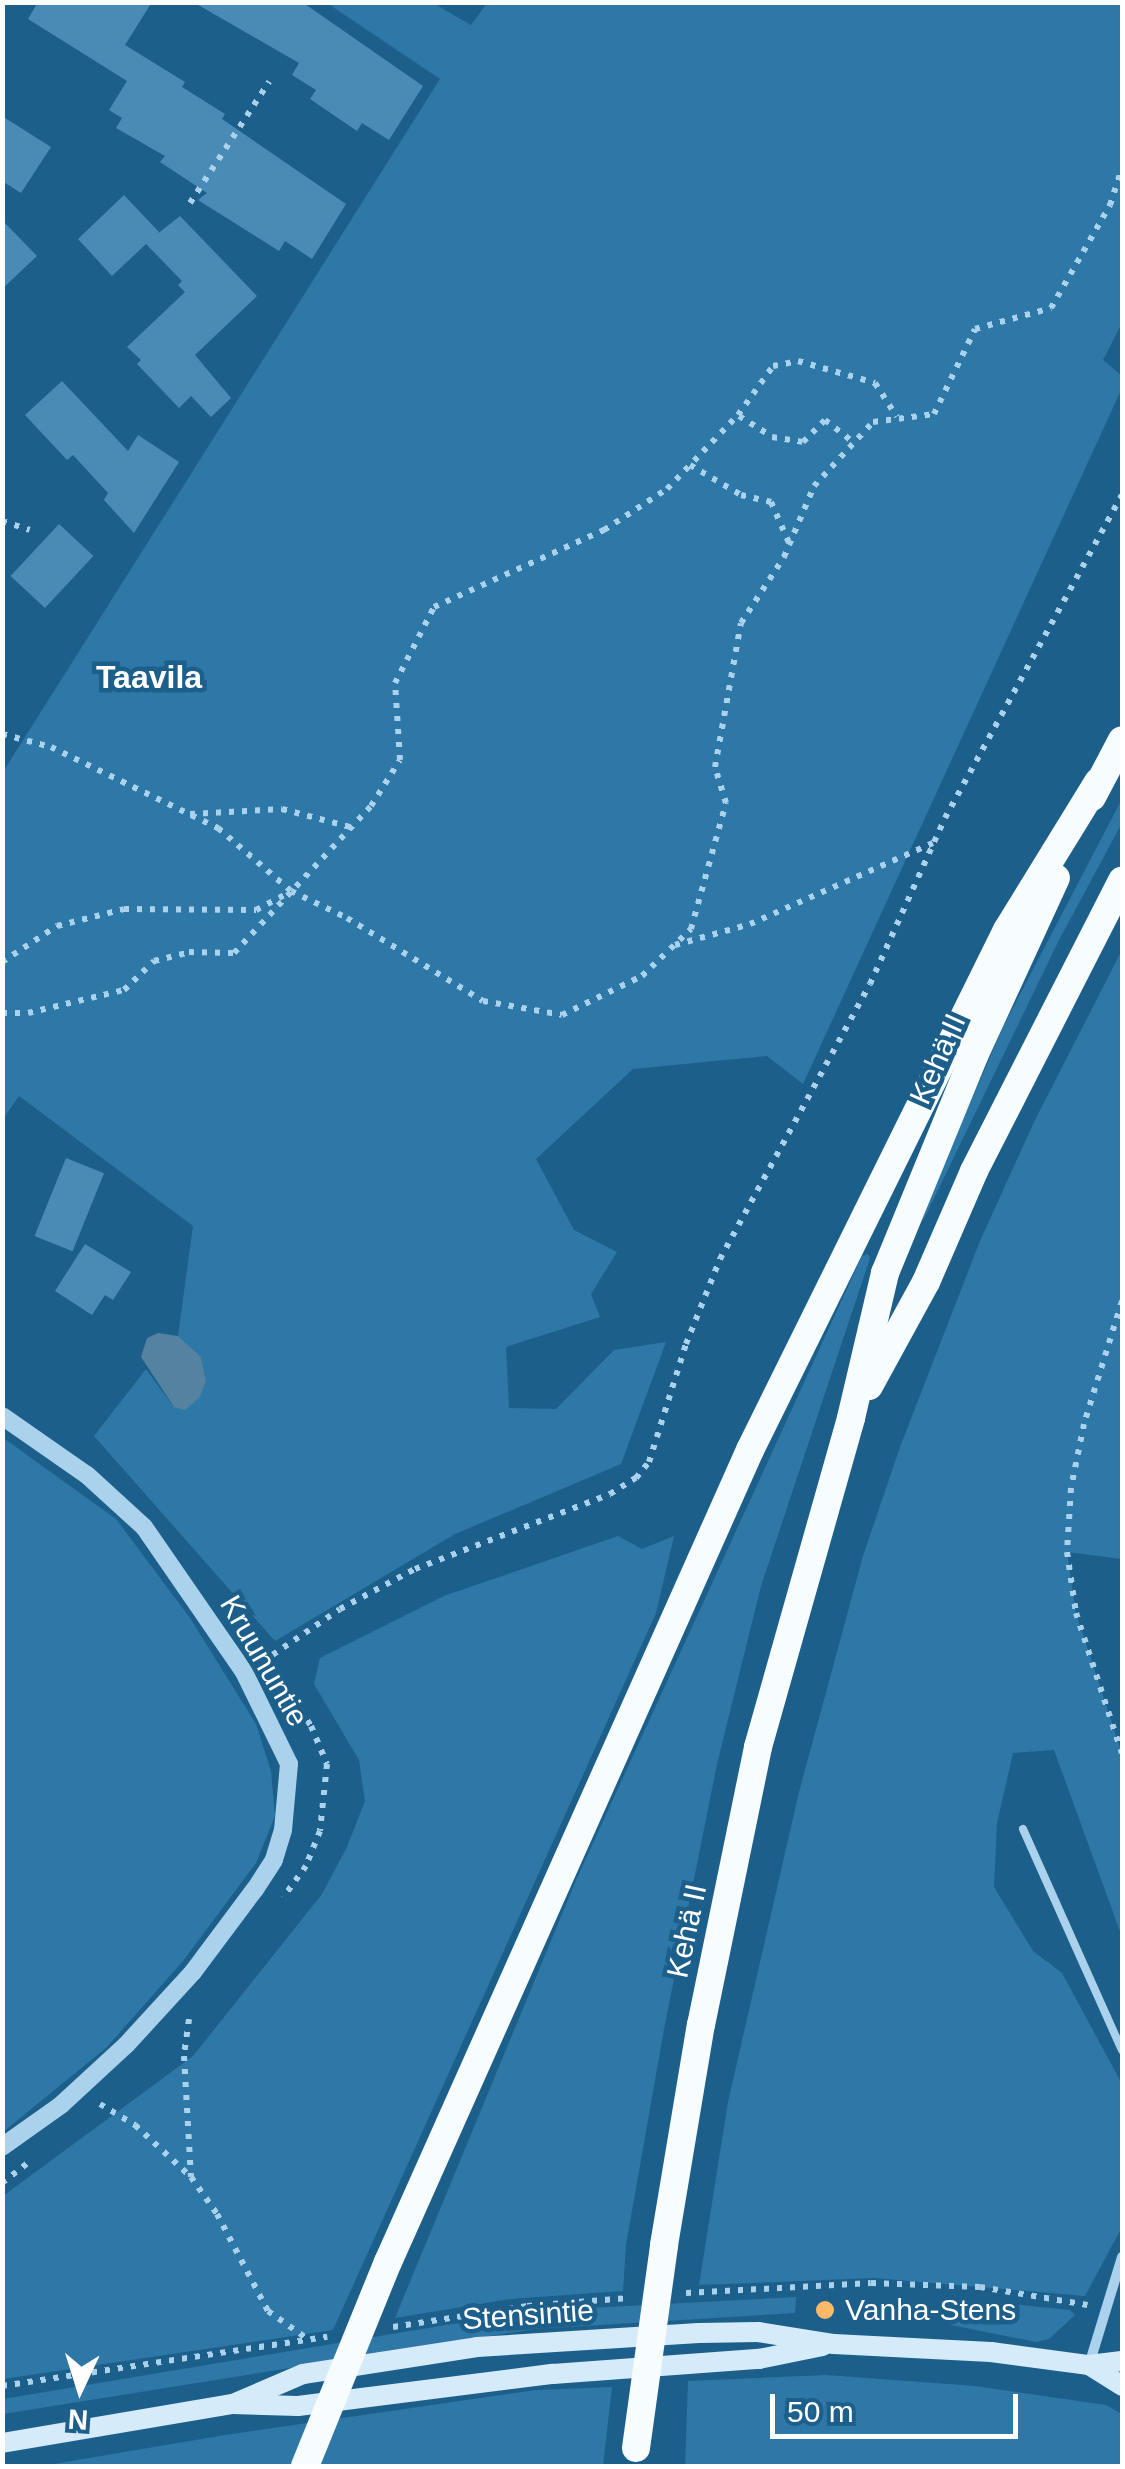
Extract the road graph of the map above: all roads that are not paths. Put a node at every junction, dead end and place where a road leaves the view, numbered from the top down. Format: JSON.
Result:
{"nodes":[{"id":1,"x":1122,"y":740,"type":"edge"},
{"id":2,"x":1098,"y":782,"type":"junction"},
{"id":3,"x":1122,"y":881,"type":"edge"},
{"id":4,"x":2,"y":1416,"type":"edge"},
{"id":5,"x":851,"y":1418,"type":"junction"},
{"id":6,"x":1023,"y":1830,"type":"dead end"},
{"id":7,"x":1122,"y":2050,"type":"edge"},
{"id":8,"x":2,"y":2147,"type":"edge"},
{"id":9,"x":1122,"y":2258,"type":"edge"},
{"id":10,"x":834,"y":2344,"type":"junction"},
{"id":11,"x":1122,"y":2361,"type":"edge"},
{"id":12,"x":1089,"y":2365,"type":"junction"},
{"id":13,"x":1122,"y":2386,"type":"edge"},
{"id":14,"x":233,"y":2404,"type":"junction"},
{"id":15,"x":2,"y":2443,"type":"edge"},
{"id":16,"x":637,"y":2460,"type":"edge"},
{"id":17,"x":305,"y":2466,"type":"edge"}],
"edges":[{"from":1,"to":2,"type":"highway","name":"Kehä II"},
{"from":2,"to":5,"type":"highway","name":"Kehä II"},
{"from":2,"to":17,"type":"highway","bridge":true},
{"from":3,"to":5,"type":"highway","name":"Kehä II"},
{"from":4,"to":8,"type":"street","name":"Kruununtie"},
{"from":5,"to":16,"type":"highway","name":"Kehä II","bridge":true},
{"from":6,"to":7,"type":"lane"},
{"from":9,"to":12,"type":"street"},
{"from":10,"to":12,"type":"main road","name":"Stensintie"},
{"from":10,"to":14,"type":"main road","name":"Stensintie"},
{"from":10,"to":14,"type":"main road","name":"Stensintie"},
{"from":11,"to":12,"type":"main road","name":"Stensintie"},
{"from":12,"to":13,"type":"main road","name":"Stensintie"},
{"from":14,"to":15,"type":"main road","name":"Stensintie"}]}
